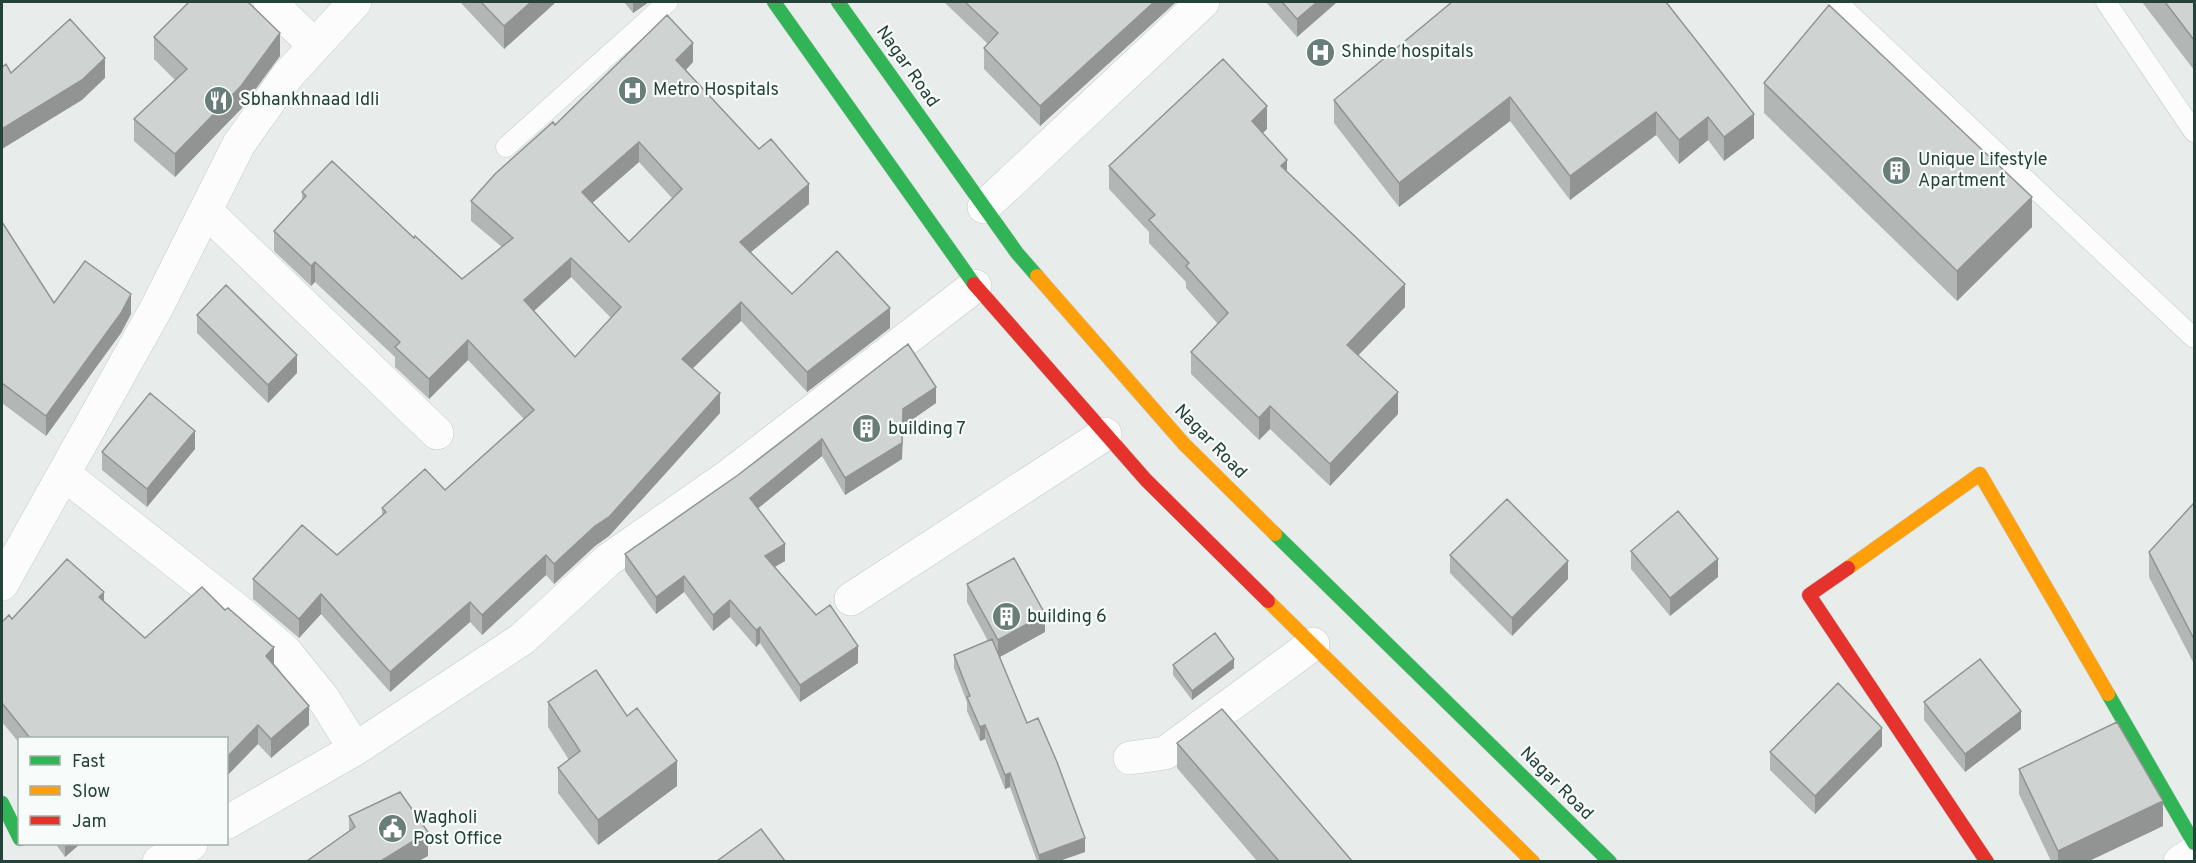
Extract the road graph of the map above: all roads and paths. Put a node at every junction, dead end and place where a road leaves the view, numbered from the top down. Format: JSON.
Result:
{"nodes":[{"id":1,"x":270,"y":2,"type":"edge"},
{"id":2,"x":355,"y":2,"type":"edge"},
{"id":3,"x":668,"y":2,"type":"edge"},
{"id":4,"x":774,"y":2,"type":"edge"},
{"id":5,"x":838,"y":2,"type":"edge"},
{"id":6,"x":1203,"y":2,"type":"edge"},
{"id":7,"x":1837,"y":2,"type":"edge"},
{"id":8,"x":2106,"y":2,"type":"edge"},
{"id":9,"x":314,"y":45,"type":"junction"},
{"id":10,"x":2194,"y":132,"type":"edge"},
{"id":11,"x":506,"y":147,"type":"dead end"},
{"id":12,"x":984,"y":207,"type":"junction"},
{"id":13,"x":206,"y":211,"type":"junction"},
{"id":14,"x":975,"y":286,"type":"junction"},
{"id":15,"x":2194,"y":338,"type":"edge"},
{"id":16,"x":437,"y":433,"type":"dead end"},
{"id":17,"x":1105,"y":434,"type":"junction"},
{"id":18,"x":64,"y":474,"type":"junction"},
{"id":19,"x":3,"y":579,"type":"edge"},
{"id":20,"x":851,"y":599,"type":"dead end"},
{"id":21,"x":1312,"y":644,"type":"junction"},
{"id":22,"x":355,"y":749,"type":"junction"},
{"id":23,"x":1130,"y":758,"type":"dead end"},
{"id":24,"x":2,"y":804,"type":"edge"},
{"id":25,"x":228,"y":822,"type":"edge"},
{"id":26,"x":18,"y":837,"type":"edge"},
{"id":27,"x":2194,"y":843,"type":"edge"},
{"id":28,"x":187,"y":845,"type":"edge"},
{"id":29,"x":2194,"y":853,"type":"edge"},
{"id":30,"x":159,"y":861,"type":"edge"},
{"id":31,"x":1533,"y":861,"type":"edge"},
{"id":32,"x":1610,"y":861,"type":"edge"},
{"id":33,"x":1987,"y":861,"type":"edge"},
{"id":34,"x":2180,"y":861,"type":"edge"}],
"edges":[{"from":1,"to":9,"type":"street"},
{"from":2,"to":9,"type":"street"},
{"from":3,"to":11,"type":"lane"},
{"from":4,"to":14,"type":"main road"},
{"from":5,"to":12,"type":"main road","name":"Nagar Road"},
{"from":6,"to":12,"type":"street"},
{"from":7,"to":15,"type":"lane"},
{"from":8,"to":10,"type":"lane"},
{"from":9,"to":13,"type":"street"},
{"from":12,"to":32,"type":"main road","name":"Nagar Road"},
{"from":13,"to":16,"type":"street"},
{"from":13,"to":18,"type":"street"},
{"from":14,"to":17,"type":"main road"},
{"from":14,"to":22,"type":"street"},
{"from":17,"to":20,"type":"street"},
{"from":17,"to":21,"type":"main road"},
{"from":18,"to":19,"type":"street"},
{"from":18,"to":22,"type":"street"},
{"from":21,"to":23,"type":"street"},
{"from":21,"to":31,"type":"main road"},
{"from":22,"to":25,"type":"street"},
{"from":24,"to":26,"type":"main road"},
{"from":27,"to":33,"type":"main road"},
{"from":28,"to":30,"type":"street"},
{"from":29,"to":34,"type":"street"}]}
